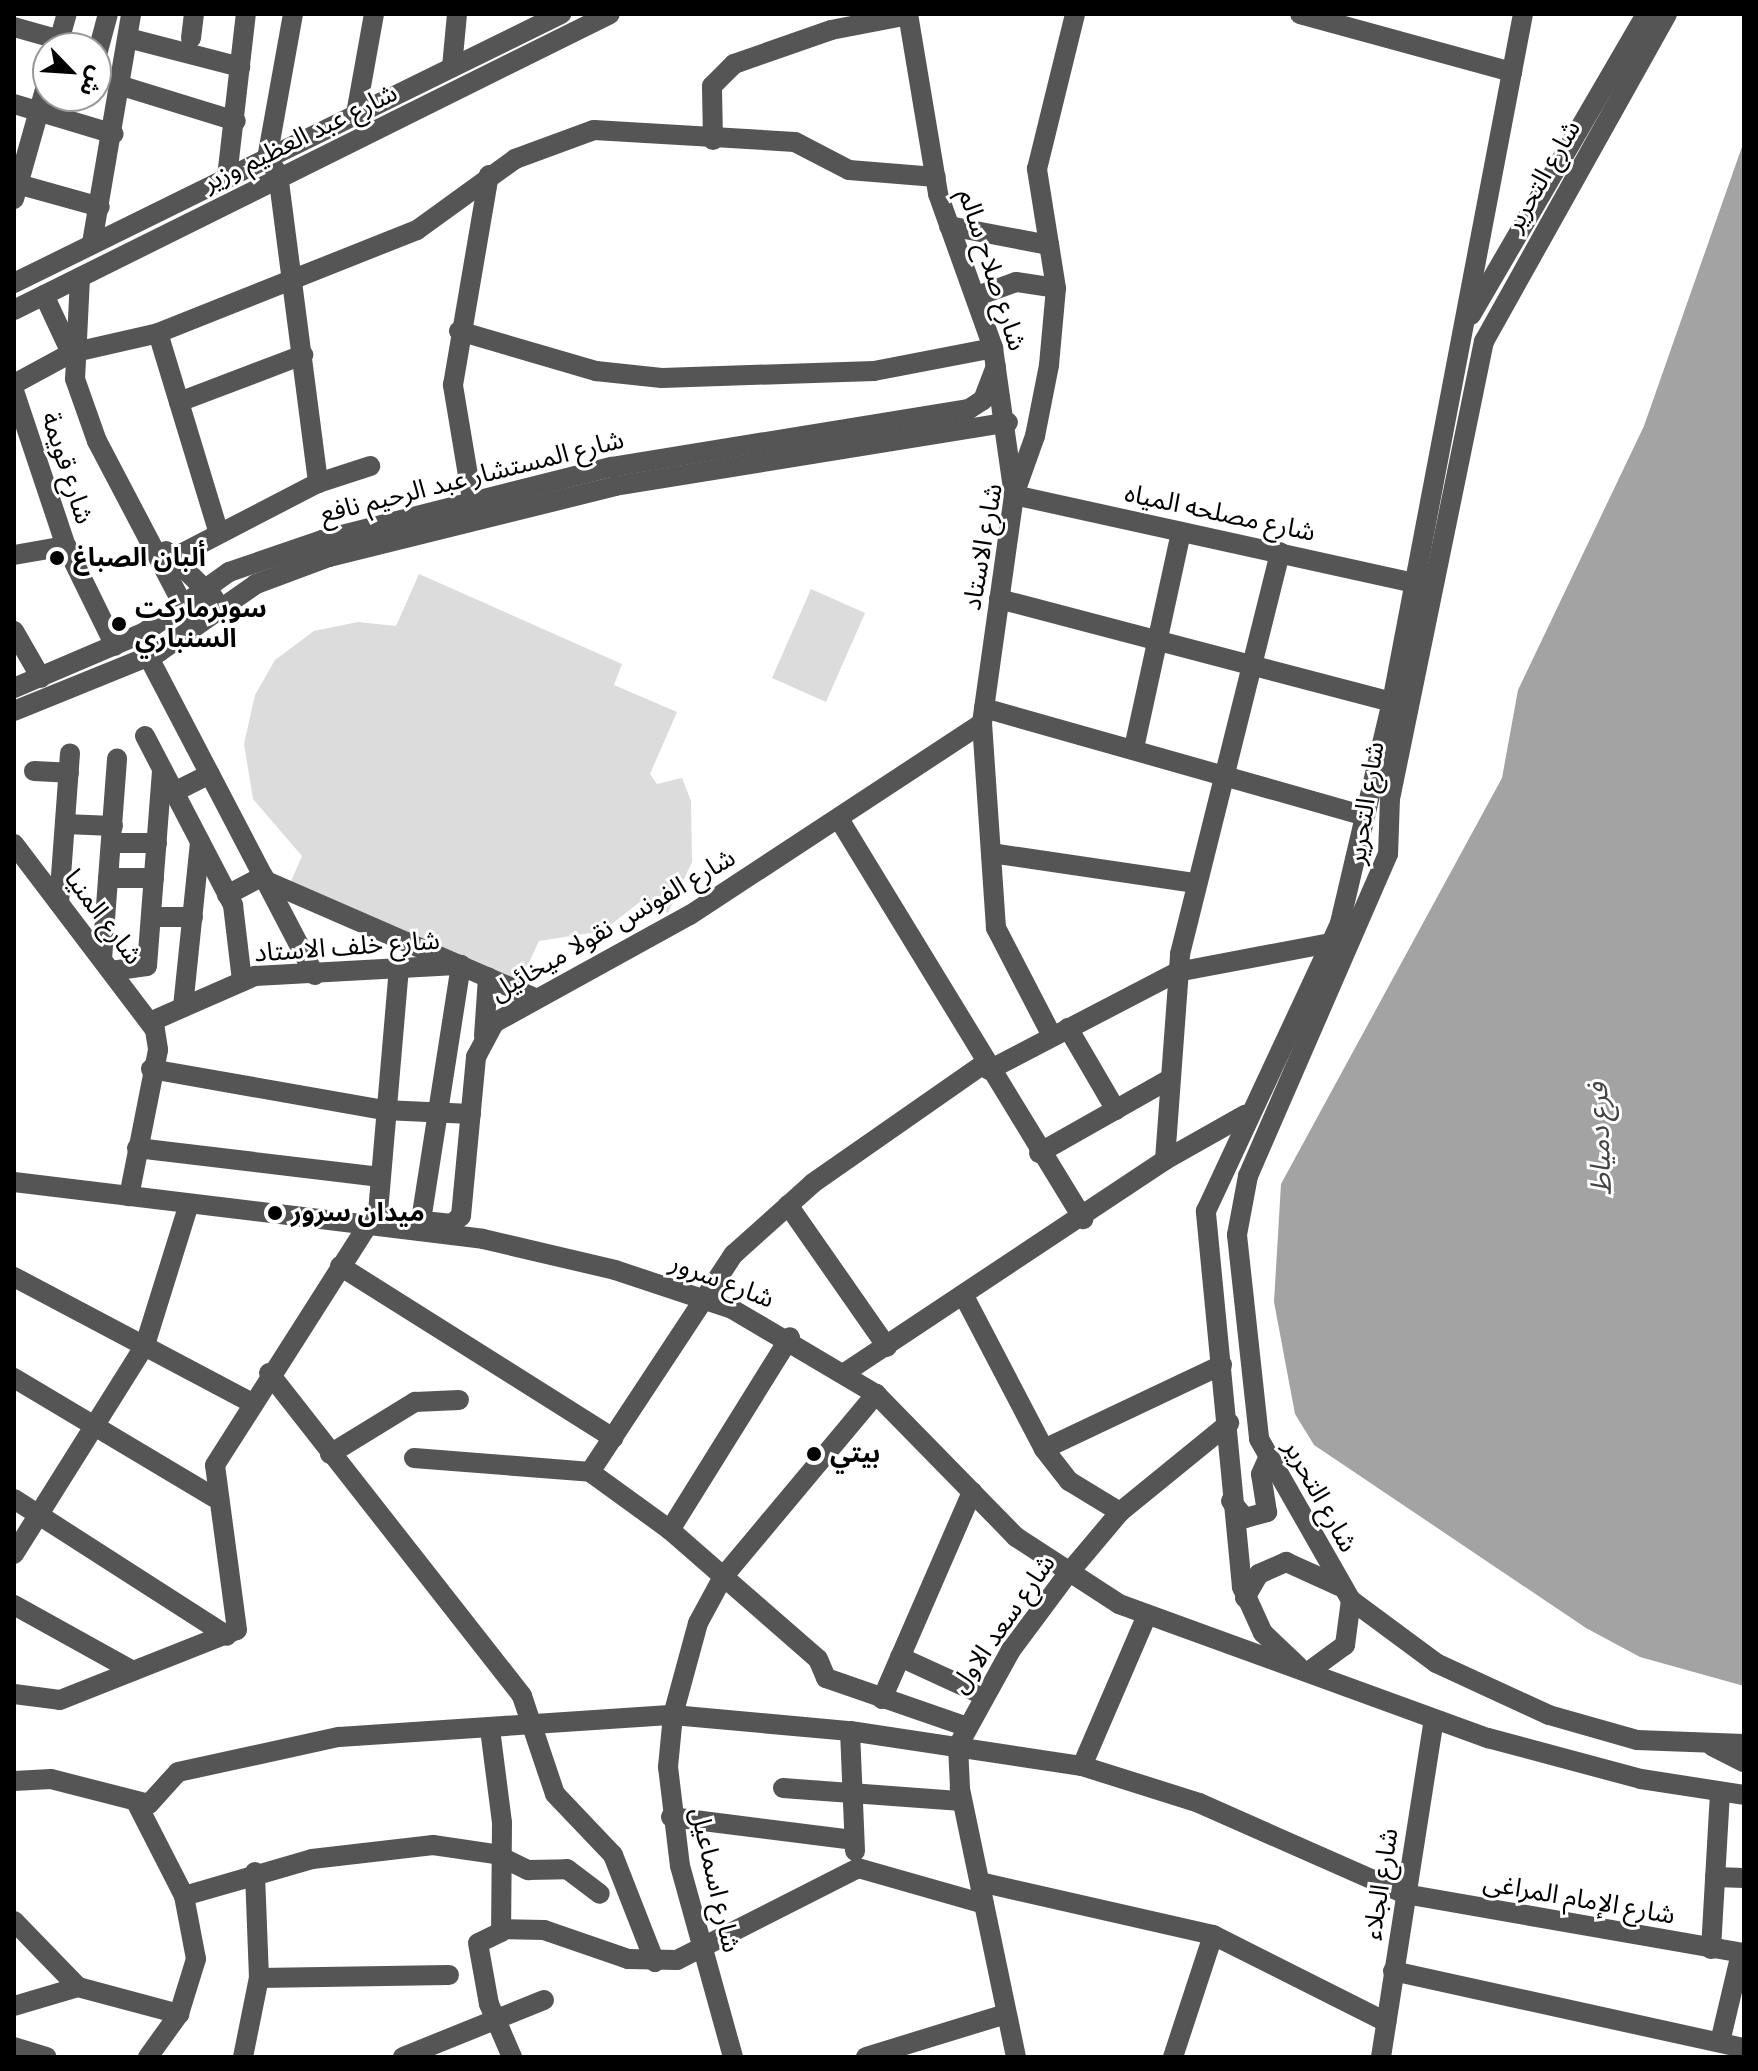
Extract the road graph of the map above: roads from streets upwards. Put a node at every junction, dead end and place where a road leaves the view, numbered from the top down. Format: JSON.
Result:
{"nodes":[{"id":1,"x":131,"y":14,"type":"edge"},
{"id":2,"x":194,"y":14,"type":"edge"},
{"id":3,"x":246,"y":14,"type":"edge"},
{"id":4,"x":293,"y":14,"type":"edge"},
{"id":5,"x":374,"y":14,"type":"edge"},
{"id":6,"x":457,"y":14,"type":"edge"},
{"id":7,"x":561,"y":14,"type":"edge"},
{"id":8,"x":610,"y":14,"type":"edge"},
{"id":9,"x":908,"y":14,"type":"edge"},
{"id":10,"x":1075,"y":14,"type":"edge"},
{"id":11,"x":1300,"y":14,"type":"edge"},
{"id":12,"x":1523,"y":14,"type":"edge"},
{"id":13,"x":1646,"y":14,"type":"edge"},
{"id":14,"x":1667,"y":14,"type":"edge"},
{"id":15,"x":574,"y":23,"type":"edge"},
{"id":16,"x":540,"y":24,"type":"junction"},
{"id":17,"x":191,"y":38,"type":"dead end"},
{"id":18,"x":550,"y":45,"type":"junction"},
{"id":19,"x":127,"y":48,"type":"junction"},
{"id":20,"x":112,"y":49,"type":"edge"},
{"id":21,"x":240,"y":67,"type":"junction"},
{"id":22,"x":452,"y":67,"type":"junction"},
{"id":23,"x":1512,"y":72,"type":"junction"},
{"id":24,"x":122,"y":86,"type":"junction"},
{"id":25,"x":39,"y":112,"type":"edge"},
{"id":26,"x":42,"y":112,"type":"edge"},
{"id":27,"x":356,"y":114,"type":"junction"},
{"id":28,"x":236,"y":121,"type":"junction"},
{"id":29,"x":114,"y":134,"type":"junction"},
{"id":30,"x":713,"y":140,"type":"junction"},
{"id":31,"x":293,"y":145,"type":"junction"},
{"id":32,"x":267,"y":158,"type":"junction"},
{"id":33,"x":302,"y":166,"type":"junction"},
{"id":34,"x":489,"y":175,"type":"junction"},
{"id":35,"x":227,"y":177,"type":"junction"},
{"id":36,"x":278,"y":177,"type":"junction"},
{"id":37,"x":936,"y":177,"type":"junction"},
{"id":38,"x":15,"y":189,"type":"edge"},
{"id":39,"x":100,"y":207,"type":"junction"},
{"id":40,"x":949,"y":226,"type":"junction"},
{"id":41,"x":92,"y":243,"type":"junction"},
{"id":42,"x":1049,"y":245,"type":"junction"},
{"id":43,"x":294,"y":277,"type":"junction"},
{"id":44,"x":80,"y":278,"type":"junction"},
{"id":45,"x":14,"y":283,"type":"edge"},
{"id":46,"x":1056,"y":288,"type":"junction"},
{"id":47,"x":44,"y":295,"type":"junction"},
{"id":48,"x":977,"y":296,"type":"junction"},
{"id":49,"x":14,"y":310,"type":"edge"},
{"id":50,"x":1464,"y":325,"type":"junction"},
{"id":51,"x":459,"y":331,"type":"junction"},
{"id":52,"x":158,"y":333,"type":"junction"},
{"id":53,"x":71,"y":353,"type":"junction"},
{"id":54,"x":303,"y":355,"type":"junction"},
{"id":55,"x":994,"y":357,"type":"junction"},
{"id":56,"x":14,"y":384,"type":"edge"},
{"id":57,"x":14,"y":391,"type":"edge"},
{"id":58,"x":179,"y":402,"type":"junction"},
{"id":59,"x":1008,"y":422,"type":"junction"},
{"id":60,"x":370,"y":466,"type":"dead end"},
{"id":61,"x":318,"y":483,"type":"junction"},
{"id":62,"x":1014,"y":495,"type":"junction"},
{"id":63,"x":472,"y":499,"type":"junction"},
{"id":64,"x":218,"y":531,"type":"junction"},
{"id":65,"x":1181,"y":532,"type":"junction"},
{"id":66,"x":66,"y":546,"type":"junction"},
{"id":67,"x":167,"y":552,"type":"junction"},
{"id":68,"x":1280,"y":552,"type":"junction"},
{"id":69,"x":14,"y":555,"type":"edge"},
{"id":70,"x":1415,"y":583,"type":"junction"},
{"id":71,"x":207,"y":586,"type":"junction"},
{"id":72,"x":999,"y":599,"type":"junction"},
{"id":73,"x":183,"y":607,"type":"junction"},
{"id":74,"x":222,"y":612,"type":"junction"},
{"id":75,"x":199,"y":629,"type":"junction"},
{"id":76,"x":14,"y":631,"type":"edge"},
{"id":77,"x":1156,"y":642,"type":"junction"},
{"id":78,"x":115,"y":646,"type":"junction"},
{"id":79,"x":148,"y":656,"type":"junction"},
{"id":80,"x":1249,"y":667,"type":"junction"},
{"id":81,"x":41,"y":678,"type":"junction"},
{"id":82,"x":14,"y":688,"type":"edge"},
{"id":83,"x":1392,"y":702,"type":"junction"},
{"id":84,"x":14,"y":711,"type":"edge"},
{"id":85,"x":983,"y":716,"type":"junction"},
{"id":86,"x":145,"y":736,"type":"dead end"},
{"id":87,"x":1134,"y":748,"type":"junction"},
{"id":88,"x":117,"y":759,"type":"dead end"},
{"id":89,"x":162,"y":770,"type":"junction"},
{"id":90,"x":34,"y":771,"type":"dead end"},
{"id":91,"x":1221,"y":771,"type":"junction"},
{"id":92,"x":210,"y":774,"type":"junction"},
{"id":93,"x":174,"y":792,"type":"junction"},
{"id":94,"x":1363,"y":815,"type":"junction"},
{"id":95,"x":839,"y":819,"type":"junction"},
{"id":96,"x":65,"y":824,"type":"junction"},
{"id":97,"x":112,"y":834,"type":"junction"},
{"id":98,"x":1359,"y":840,"type":"junction"},
{"id":99,"x":200,"y":842,"type":"junction"},
{"id":100,"x":157,"y":843,"type":"junction"},
{"id":101,"x":14,"y":844,"type":"edge"},
{"id":102,"x":1389,"y":845,"type":"junction"},
{"id":103,"x":991,"y":853,"type":"junction"},
{"id":104,"x":108,"y":878,"type":"junction"},
{"id":105,"x":154,"y":878,"type":"junction"},
{"id":106,"x":264,"y":878,"type":"junction"},
{"id":107,"x":1194,"y":883,"type":"junction"},
{"id":108,"x":1348,"y":893,"type":"junction"},
{"id":109,"x":227,"y":895,"type":"junction"},
{"id":110,"x":1373,"y":899,"type":"junction"},
{"id":111,"x":59,"y":903,"type":"junction"},
{"id":112,"x":151,"y":917,"type":"junction"},
{"id":113,"x":193,"y":917,"type":"junction"},
{"id":114,"x":1330,"y":943,"type":"junction"},
{"id":115,"x":107,"y":965,"type":"junction"},
{"id":116,"x":461,"y":965,"type":"junction"},
{"id":117,"x":399,"y":968,"type":"junction"},
{"id":118,"x":1177,"y":972,"type":"junction"},
{"id":119,"x":315,"y":975,"type":"junction"},
{"id":120,"x":488,"y":977,"type":"junction"},
{"id":121,"x":242,"y":981,"type":"junction"},
{"id":122,"x":535,"y":998,"type":"junction"},
{"id":123,"x":183,"y":1007,"type":"junction"},
{"id":124,"x":150,"y":1022,"type":"junction"},
{"id":125,"x":1060,"y":1032,"type":"junction"},
{"id":126,"x":484,"y":1036,"type":"junction"},
{"id":127,"x":987,"y":1066,"type":"junction"},
{"id":128,"x":151,"y":1069,"type":"junction"},
{"id":129,"x":1170,"y":1079,"type":"junction"},
{"id":130,"x":384,"y":1110,"type":"junction"},
{"id":131,"x":1116,"y":1110,"type":"junction"},
{"id":132,"x":436,"y":1114,"type":"junction"},
{"id":133,"x":471,"y":1114,"type":"junction"},
{"id":134,"x":1245,"y":1115,"type":"junction"},
{"id":135,"x":137,"y":1148,"type":"junction"},
{"id":136,"x":1039,"y":1153,"type":"junction"},
{"id":137,"x":1165,"y":1160,"type":"junction"},
{"id":138,"x":380,"y":1177,"type":"junction"},
{"id":139,"x":14,"y":1182,"type":"edge"},
{"id":140,"x":129,"y":1196,"type":"junction"},
{"id":141,"x":189,"y":1204,"type":"junction"},
{"id":142,"x":788,"y":1205,"type":"junction"},
{"id":143,"x":1083,"y":1219,"type":"junction"},
{"id":144,"x":380,"y":1224,"type":"junction"},
{"id":145,"x":433,"y":1225,"type":"junction"},
{"id":146,"x":340,"y":1266,"type":"junction"},
{"id":147,"x":14,"y":1277,"type":"edge"},
{"id":148,"x":701,"y":1298,"type":"junction"},
{"id":149,"x":965,"y":1298,"type":"junction"},
{"id":150,"x":790,"y":1337,"type":"junction"},
{"id":151,"x":145,"y":1345,"type":"junction"},
{"id":152,"x":887,"y":1347,"type":"junction"},
{"id":153,"x":1222,"y":1365,"type":"junction"},
{"id":154,"x":846,"y":1372,"type":"junction"},
{"id":155,"x":269,"y":1373,"type":"junction"},
{"id":156,"x":14,"y":1378,"type":"edge"},
{"id":157,"x":876,"y":1394,"type":"junction"},
{"id":158,"x":459,"y":1400,"type":"dead end"},
{"id":159,"x":250,"y":1402,"type":"junction"},
{"id":160,"x":1229,"y":1423,"type":"junction"},
{"id":161,"x":97,"y":1428,"type":"junction"},
{"id":162,"x":613,"y":1438,"type":"junction"},
{"id":163,"x":1044,"y":1449,"type":"junction"},
{"id":164,"x":330,"y":1454,"type":"junction"},
{"id":165,"x":414,"y":1458,"type":"dead end"},
{"id":166,"x":1268,"y":1458,"type":"junction"},
{"id":167,"x":590,"y":1472,"type":"junction"},
{"id":168,"x":972,"y":1492,"type":"junction"},
{"id":169,"x":214,"y":1497,"type":"junction"},
{"id":170,"x":14,"y":1499,"type":"edge"},
{"id":171,"x":1231,"y":1501,"type":"junction"},
{"id":172,"x":1120,"y":1512,"type":"junction"},
{"id":173,"x":41,"y":1515,"type":"junction"},
{"id":174,"x":670,"y":1530,"type":"junction"},
{"id":175,"x":14,"y":1554,"type":"edge"},
{"id":176,"x":1067,"y":1575,"type":"junction"},
{"id":177,"x":723,"y":1577,"type":"junction"},
{"id":178,"x":1347,"y":1594,"type":"junction"},
{"id":179,"x":1245,"y":1598,"type":"junction"},
{"id":180,"x":14,"y":1605,"type":"edge"},
{"id":181,"x":1147,"y":1615,"type":"junction"},
{"id":182,"x":227,"y":1636,"type":"junction"},
{"id":183,"x":900,"y":1657,"type":"junction"},
{"id":184,"x":133,"y":1671,"type":"junction"},
{"id":185,"x":1308,"y":1672,"type":"junction"},
{"id":186,"x":14,"y":1694,"type":"edge"},
{"id":187,"x":983,"y":1695,"type":"junction"},
{"id":188,"x":882,"y":1699,"type":"junction"},
{"id":189,"x":673,"y":1715,"type":"junction"},
{"id":190,"x":1434,"y":1720,"type":"junction"},
{"id":191,"x":965,"y":1726,"type":"junction"},
{"id":192,"x":490,"y":1729,"type":"junction"},
{"id":193,"x":535,"y":1729,"type":"junction"},
{"id":194,"x":850,"y":1731,"type":"junction"},
{"id":195,"x":1744,"y":1744,"type":"edge"},
{"id":196,"x":1710,"y":1745,"type":"junction"},
{"id":197,"x":958,"y":1746,"type":"junction"},
{"id":198,"x":14,"y":1762,"type":"edge"},
{"id":199,"x":1744,"y":1762,"type":"edge"},
{"id":200,"x":1082,"y":1766,"type":"junction"},
{"id":201,"x":24,"y":1780,"type":"edge"},
{"id":202,"x":783,"y":1788,"type":"dead end"},
{"id":203,"x":850,"y":1792,"type":"junction"},
{"id":204,"x":1720,"y":1792,"type":"junction"},
{"id":205,"x":1744,"y":1795,"type":"edge"},
{"id":206,"x":962,"y":1801,"type":"junction"},
{"id":207,"x":136,"y":1802,"type":"junction"},
{"id":208,"x":671,"y":1817,"type":"junction"},
{"id":209,"x":853,"y":1840,"type":"junction"},
{"id":210,"x":502,"y":1856,"type":"junction"},
{"id":211,"x":858,"y":1868,"type":"junction"},
{"id":212,"x":255,"y":1872,"type":"junction"},
{"id":213,"x":1715,"y":1877,"type":"junction"},
{"id":214,"x":1744,"y":1878,"type":"edge"},
{"id":215,"x":980,"y":1882,"type":"junction"},
{"id":216,"x":600,"y":1894,"type":"dead end"},
{"id":217,"x":1405,"y":1894,"type":"junction"},
{"id":218,"x":184,"y":1896,"type":"junction"},
{"id":219,"x":984,"y":1904,"type":"junction"},
{"id":220,"x":14,"y":1921,"type":"edge"},
{"id":221,"x":501,"y":1929,"type":"junction"},
{"id":222,"x":1213,"y":1935,"type":"junction"},
{"id":223,"x":1711,"y":1949,"type":"junction"},
{"id":224,"x":704,"y":1951,"type":"junction"},
{"id":225,"x":1742,"y":1953,"type":"edge"},
{"id":226,"x":655,"y":1962,"type":"junction"},
{"id":227,"x":1393,"y":1971,"type":"junction"},
{"id":228,"x":449,"y":1975,"type":"dead end"},
{"id":229,"x":259,"y":1978,"type":"junction"},
{"id":230,"x":78,"y":1987,"type":"junction"},
{"id":231,"x":544,"y":2000,"type":"dead end"},
{"id":232,"x":14,"y":2006,"type":"edge"},
{"id":233,"x":179,"y":2014,"type":"junction"},
{"id":234,"x":1006,"y":2014,"type":"junction"},
{"id":235,"x":496,"y":2018,"type":"junction"},
{"id":236,"x":1386,"y":2022,"type":"junction"},
{"id":237,"x":1720,"y":2042,"type":"junction"},
{"id":238,"x":14,"y":2047,"type":"edge"},
{"id":239,"x":1744,"y":2048,"type":"edge"},
{"id":240,"x":46,"y":2057,"type":"edge"},
{"id":241,"x":148,"y":2057,"type":"edge"},
{"id":242,"x":243,"y":2057,"type":"edge"},
{"id":243,"x":403,"y":2057,"type":"edge"},
{"id":244,"x":512,"y":2057,"type":"edge"},
{"id":245,"x":733,"y":2057,"type":"edge"},
{"id":246,"x":866,"y":2057,"type":"edge"},
{"id":247,"x":1016,"y":2057,"type":"edge"},
{"id":248,"x":1173,"y":2057,"type":"edge"},
{"id":249,"x":1381,"y":2057,"type":"edge"}],
"edges":[{"from":1,"to":19,"type":"street"},
{"from":2,"to":17,"type":"street"},
{"from":3,"to":21,"type":"street"},
{"from":4,"to":32,"type":"street"},
{"from":5,"to":27,"type":"street"},
{"from":6,"to":22,"type":"street"},
{"from":7,"to":16,"type":"street","name":"شارع عبد العظيم وزير"},
{"from":8,"to":15,"type":"street","name":"شارع عبد العظيم وزير"},
{"from":9,"to":30,"type":"street"},
{"from":9,"to":37,"type":"street","name":"شارع صلاح سالم"},
{"from":10,"to":42,"type":"street","name":"شارع الاستاد"},
{"from":11,"to":23,"type":"street"},
{"from":12,"to":23,"type":"street","name":"شارع التحرير"},
{"from":13,"to":50,"type":"street","name":"شارع التحرير"},
{"from":14,"to":102,"type":"street","name":"شارع التحرير"},
{"from":15,"to":18,"type":"street","name":"شارع عبد العظيم وزير"},
{"from":16,"to":18,"type":"street"},
{"from":16,"to":22,"type":"street","name":"شارع عبد العظيم وزير"},
{"from":18,"to":33,"type":"street","name":"شارع عبد العظيم وزير"},
{"from":19,"to":20,"type":"street"},
{"from":19,"to":21,"type":"street"},
{"from":19,"to":24,"type":"street"},
{"from":21,"to":28,"type":"street"},
{"from":22,"to":27,"type":"street","name":"شارع عبد العظيم وزير"},
{"from":23,"to":50,"type":"street","name":"شارع التحرير"},
{"from":24,"to":28,"type":"street"},
{"from":24,"to":29,"type":"street"},
{"from":25,"to":38,"type":"street"},
{"from":26,"to":29,"type":"street"},
{"from":27,"to":31,"type":"street","name":"شارع عبد العظيم وزير"},
{"from":28,"to":35,"type":"street"},
{"from":29,"to":39,"type":"street"},
{"from":30,"to":34,"type":"street"},
{"from":30,"to":37,"type":"street"},
{"from":31,"to":32,"type":"street","name":"شارع عبد العظيم وزير"},
{"from":31,"to":33,"type":"street"},
{"from":32,"to":35,"type":"street","name":"شارع عبد العظيم وزير"},
{"from":32,"to":36,"type":"street"},
{"from":33,"to":36,"type":"street","name":"شارع عبد العظيم وزير"},
{"from":34,"to":43,"type":"street"},
{"from":34,"to":51,"type":"street"},
{"from":35,"to":41,"type":"street","name":"شارع عبد العظيم وزير"},
{"from":36,"to":43,"type":"street"},
{"from":36,"to":44,"type":"street","name":"شارع عبد العظيم وزير"},
{"from":37,"to":40,"type":"street","name":"شارع صلاح سالم"},
{"from":38,"to":39,"type":"street"},
{"from":39,"to":41,"type":"street"},
{"from":40,"to":42,"type":"street"},
{"from":40,"to":48,"type":"street","name":"شارع صلاح سالم"},
{"from":41,"to":45,"type":"street","name":"شارع عبد العظيم وزير"},
{"from":42,"to":46,"type":"street","name":"شارع الاستاد"},
{"from":43,"to":52,"type":"street"},
{"from":43,"to":54,"type":"street"},
{"from":44,"to":47,"type":"street","name":"شارع عبد العظيم وزير"},
{"from":44,"to":53,"type":"street"},
{"from":46,"to":48,"type":"street"},
{"from":46,"to":62,"type":"street","name":"شارع الاستاد"},
{"from":47,"to":49,"type":"street","name":"شارع عبد العظيم وزير"},
{"from":47,"to":53,"type":"street"},
{"from":48,"to":55,"type":"street","name":"شارع صلاح سالم"},
{"from":50,"to":70,"type":"street","name":"شارع التحرير"},
{"from":51,"to":55,"type":"street"},
{"from":51,"to":63,"type":"street"},
{"from":52,"to":53,"type":"street"},
{"from":52,"to":58,"type":"street"},
{"from":53,"to":56,"type":"street"},
{"from":53,"to":67,"type":"street"},
{"from":54,"to":58,"type":"street"},
{"from":54,"to":61,"type":"street"},
{"from":55,"to":59,"type":"street","name":"شارع صلاح سالم"},
{"from":55,"to":63,"type":"street","name":"شارع المستشار عبد الرحيم نافع"},
{"from":57,"to":66,"type":"street","name":"شارع قويمة"},
{"from":58,"to":64,"type":"street"},
{"from":59,"to":62,"type":"street","name":"شارع صلاح سالم"},
{"from":59,"to":74,"type":"street","name":"شارع المستشار عبد الرحيم نافع"},
{"from":60,"to":61,"type":"street"},
{"from":61,"to":64,"type":"street"},
{"from":62,"to":65,"type":"street","name":"شارع مصلحه المياه"},
{"from":62,"to":72,"type":"street","name":"شارع الاستاد"},
{"from":63,"to":71,"type":"street","name":"شارع المستشار عبد الرحيم نافع"},
{"from":64,"to":67,"type":"street"},
{"from":65,"to":68,"type":"street","name":"شارع مصلحه المياه"},
{"from":65,"to":77,"type":"street"},
{"from":66,"to":69,"type":"street"},
{"from":66,"to":78,"type":"street","name":"شارع قويمة"},
{"from":67,"to":71,"type":"street"},
{"from":67,"to":73,"type":"street"},
{"from":68,"to":70,"type":"street","name":"شارع مصلحه المياه"},
{"from":68,"to":80,"type":"street"},
{"from":70,"to":83,"type":"street","name":"شارع التحرير"},
{"from":71,"to":73,"type":"street","name":"شارع المستشار عبد الرحيم نافع"},
{"from":71,"to":74,"type":"street"},
{"from":72,"to":77,"type":"street"},
{"from":72,"to":85,"type":"street","name":"شارع الاستاد"},
{"from":73,"to":75,"type":"street"},
{"from":73,"to":78,"type":"street","name":"شارع المستشار عبد الرحيم نافع"},
{"from":74,"to":75,"type":"street","name":"شارع المستشار عبد الرحيم نافع"},
{"from":75,"to":79,"type":"street","name":"شارع المستشار عبد الرحيم نافع"},
{"from":76,"to":81,"type":"street"},
{"from":77,"to":80,"type":"street"},
{"from":77,"to":87,"type":"street"},
{"from":78,"to":81,"type":"street","name":"شارع المستشار عبد الرحيم نافع"},
{"from":79,"to":84,"type":"street","name":"شارع المستشار عبد الرحيم نافع"},
{"from":79,"to":92,"type":"street"},
{"from":80,"to":83,"type":"street"},
{"from":80,"to":91,"type":"street"},
{"from":81,"to":82,"type":"street","name":"شارع المستشار عبد الرحيم نافع"},
{"from":83,"to":94,"type":"street","name":"شارع التحرير"},
{"from":85,"to":87,"type":"street"},
{"from":85,"to":95,"type":"street","name":"شارع الفونس نقولا ميخائيل"},
{"from":85,"to":103,"type":"street","name":"شارع الاستاد"},
{"from":86,"to":89,"type":"street"},
{"from":87,"to":91,"type":"street"},
{"from":88,"to":97,"type":"street"},
{"from":89,"to":93,"type":"street"},
{"from":89,"to":100,"type":"street"},
{"from":90,"to":96,"type":"street"},
{"from":91,"to":94,"type":"street"},
{"from":91,"to":107,"type":"street"},
{"from":92,"to":93,"type":"street"},
{"from":92,"to":106,"type":"street"},
{"from":93,"to":99,"type":"street"},
{"from":94,"to":98,"type":"street","name":"شارع التحرير"},
{"from":95,"to":122,"type":"street","name":"شارع الفونس نقولا ميخائيل"},
{"from":95,"to":127,"type":"street"},
{"from":96,"to":97,"type":"street"},
{"from":96,"to":111,"type":"street"},
{"from":97,"to":100,"type":"street"},
{"from":97,"to":104,"type":"street"},
{"from":98,"to":102,"type":"street"},
{"from":98,"to":108,"type":"street","name":"شارع التحرير"},
{"from":99,"to":109,"type":"street"},
{"from":99,"to":113,"type":"street"},
{"from":100,"to":105,"type":"street"},
{"from":101,"to":111,"type":"street","name":"شارع المنيا"},
{"from":102,"to":110,"type":"street","name":"شارع التحرير"},
{"from":103,"to":107,"type":"street"},
{"from":103,"to":125,"type":"street","name":"شارع الاستاد"},
{"from":104,"to":105,"type":"street"},
{"from":104,"to":115,"type":"street"},
{"from":105,"to":112,"type":"street"},
{"from":106,"to":109,"type":"street"},
{"from":106,"to":116,"type":"street"},
{"from":106,"to":119,"type":"street"},
{"from":107,"to":118,"type":"street"},
{"from":108,"to":110,"type":"street"},
{"from":108,"to":114,"type":"street","name":"شارع التحرير"},
{"from":109,"to":121,"type":"street"},
{"from":110,"to":166,"type":"street","name":"شارع التحرير"},
{"from":111,"to":115,"type":"street","name":"شارع المنيا"},
{"from":112,"to":113,"type":"street"},
{"from":112,"to":115,"type":"street"},
{"from":113,"to":123,"type":"street"},
{"from":114,"to":118,"type":"street"},
{"from":114,"to":134,"type":"street","name":"شارع التحرير"},
{"from":115,"to":124,"type":"street","name":"شارع المنيا"},
{"from":116,"to":117,"type":"street","name":"شارع خلف الاستاد"},
{"from":116,"to":120,"type":"street"},
{"from":116,"to":132,"type":"street"},
{"from":117,"to":119,"type":"street","name":"شارع خلف الاستاد"},
{"from":117,"to":130,"type":"street"},
{"from":118,"to":125,"type":"street"},
{"from":118,"to":129,"type":"street"},
{"from":119,"to":121,"type":"street","name":"شارع خلف الاستاد"},
{"from":120,"to":122,"type":"street"},
{"from":120,"to":126,"type":"street"},
{"from":121,"to":123,"type":"street","name":"شارع خلف الاستاد"},
{"from":122,"to":126,"type":"street","name":"شارع الفونس نقولا ميخائيل"},
{"from":123,"to":124,"type":"street","name":"شارع خلف الاستاد"},
{"from":124,"to":128,"type":"street"},
{"from":125,"to":127,"type":"street"},
{"from":125,"to":131,"type":"street","name":"شارع الاستاد"},
{"from":126,"to":133,"type":"street","name":"شارع الفونس نقولا ميخائيل"},
{"from":127,"to":136,"type":"street"},
{"from":127,"to":142,"type":"street"},
{"from":128,"to":130,"type":"street"},
{"from":128,"to":135,"type":"street"},
{"from":129,"to":131,"type":"street"},
{"from":129,"to":137,"type":"street"},
{"from":130,"to":132,"type":"street"},
{"from":130,"to":138,"type":"street"},
{"from":131,"to":136,"type":"street"},
{"from":132,"to":133,"type":"street"},
{"from":132,"to":145,"type":"street"},
{"from":133,"to":145,"type":"street","name":"شارع الفونس نقولا ميخائيل"},
{"from":134,"to":137,"type":"street"},
{"from":134,"to":153,"type":"street","name":"شارع التحرير"},
{"from":135,"to":138,"type":"street"},
{"from":135,"to":140,"type":"street"},
{"from":136,"to":143,"type":"street"},
{"from":137,"to":143,"type":"street"},
{"from":138,"to":144,"type":"street"},
{"from":139,"to":140,"type":"street","name":"شارع سرور"},
{"from":140,"to":141,"type":"street","name":"شارع سرور"},
{"from":141,"to":144,"type":"street","name":"شارع سرور"},
{"from":141,"to":151,"type":"street"},
{"from":142,"to":148,"type":"street"},
{"from":142,"to":152,"type":"street"},
{"from":143,"to":149,"type":"street"},
{"from":144,"to":145,"type":"street","name":"شارع سرور"},
{"from":144,"to":146,"type":"street"},
{"from":145,"to":148,"type":"street","name":"شارع سرور"},
{"from":146,"to":155,"type":"street"},
{"from":146,"to":162,"type":"street"},
{"from":147,"to":151,"type":"street"},
{"from":148,"to":150,"type":"street","name":"شارع سرور"},
{"from":148,"to":162,"type":"street"},
{"from":149,"to":152,"type":"street"},
{"from":149,"to":163,"type":"street"},
{"from":150,"to":154,"type":"street","name":"شارع سرور"},
{"from":150,"to":174,"type":"street"},
{"from":151,"to":159,"type":"street"},
{"from":151,"to":161,"type":"street"},
{"from":152,"to":154,"type":"street"},
{"from":153,"to":160,"type":"street","name":"شارع التحرير"},
{"from":153,"to":163,"type":"street"},
{"from":154,"to":157,"type":"street","name":"شارع سرور"},
{"from":155,"to":159,"type":"street"},
{"from":155,"to":164,"type":"street"},
{"from":156,"to":161,"type":"street"},
{"from":157,"to":168,"type":"street","name":"شارع سرور"},
{"from":157,"to":177,"type":"street","name":"شارع اسماعيل"},
{"from":158,"to":164,"type":"street"},
{"from":159,"to":169,"type":"street"},
{"from":160,"to":171,"type":"street","name":"شارع التحرير"},
{"from":160,"to":172,"type":"street","name":"شارع سعد الاول"},
{"from":161,"to":169,"type":"street"},
{"from":161,"to":173,"type":"street"},
{"from":162,"to":167,"type":"street"},
{"from":163,"to":172,"type":"street"},
{"from":164,"to":193,"type":"street"},
{"from":165,"to":167,"type":"street"},
{"from":166,"to":171,"type":"street"},
{"from":166,"to":178,"type":"street","name":"شارع التحرير"},
{"from":167,"to":174,"type":"street"},
{"from":168,"to":176,"type":"street","name":"شارع سرور"},
{"from":168,"to":183,"type":"street"},
{"from":169,"to":182,"type":"street"},
{"from":170,"to":173,"type":"street"},
{"from":171,"to":179,"type":"street","name":"شارع التحرير"},
{"from":172,"to":176,"type":"street","name":"شارع سعد الاول"},
{"from":173,"to":175,"type":"street"},
{"from":173,"to":182,"type":"street"},
{"from":174,"to":177,"type":"street"},
{"from":176,"to":181,"type":"street","name":"شارع سرور"},
{"from":176,"to":187,"type":"street","name":"شارع سعد الاول"},
{"from":177,"to":188,"type":"street"},
{"from":177,"to":189,"type":"street","name":"شارع اسماعيل"},
{"from":178,"to":179,"type":"street"},
{"from":178,"to":185,"type":"street"},
{"from":178,"to":196,"type":"street"},
{"from":179,"to":185,"type":"street","name":"شارع التحرير"},
{"from":180,"to":184,"type":"street"},
{"from":181,"to":185,"type":"street","name":"شارع سرور"},
{"from":181,"to":200,"type":"street"},
{"from":182,"to":184,"type":"street"},
{"from":183,"to":187,"type":"street"},
{"from":183,"to":188,"type":"street"},
{"from":184,"to":186,"type":"street"},
{"from":185,"to":190,"type":"street","name":"شارع سرور"},
{"from":187,"to":191,"type":"street","name":"شارع سعد الاول"},
{"from":188,"to":191,"type":"street"},
{"from":189,"to":193,"type":"street","name":"شارع الإمام المراغى"},
{"from":189,"to":194,"type":"street","name":"شارع الإمام المراغى"},
{"from":189,"to":208,"type":"street","name":"شارع اسماعيل"},
{"from":190,"to":204,"type":"street","name":"شارع سرور"},
{"from":190,"to":217,"type":"street","name":"شارع الجلاء"},
{"from":191,"to":197,"type":"street","name":"شارع سعد الاول"},
{"from":192,"to":193,"type":"street","name":"شارع الإمام المراغى"},
{"from":192,"to":207,"type":"street","name":"شارع الإمام المراغى"},
{"from":192,"to":210,"type":"street"},
{"from":193,"to":226,"type":"street"},
{"from":194,"to":197,"type":"street","name":"شارع الإمام المراغى"},
{"from":194,"to":203,"type":"street"},
{"from":195,"to":196,"type":"street"},
{"from":196,"to":199,"type":"street"},
{"from":197,"to":200,"type":"street","name":"شارع الإمام المراغى"},
{"from":197,"to":206,"type":"street","name":"شارع سعد الاول"},
{"from":198,"to":201,"type":"street"},
{"from":200,"to":217,"type":"street","name":"شارع الإمام المراغى"},
{"from":201,"to":207,"type":"street"},
{"from":202,"to":203,"type":"street"},
{"from":203,"to":206,"type":"street"},
{"from":203,"to":209,"type":"street"},
{"from":204,"to":205,"type":"street","name":"شارع سرور"},
{"from":204,"to":213,"type":"street"},
{"from":206,"to":215,"type":"street","name":"شارع سعد الاول"},
{"from":207,"to":218,"type":"street"},
{"from":208,"to":209,"type":"street"},
{"from":208,"to":224,"type":"street","name":"شارع اسماعيل"},
{"from":209,"to":211,"type":"street"},
{"from":210,"to":212,"type":"street"},
{"from":210,"to":216,"type":"street"},
{"from":210,"to":221,"type":"street"},
{"from":211,"to":219,"type":"street"},
{"from":211,"to":224,"type":"street"},
{"from":212,"to":218,"type":"street"},
{"from":212,"to":229,"type":"street"},
{"from":213,"to":214,"type":"street"},
{"from":213,"to":223,"type":"street"},
{"from":215,"to":219,"type":"street","name":"شارع سعد الاول"},
{"from":215,"to":222,"type":"street"},
{"from":217,"to":223,"type":"street","name":"شارع الإمام المراغى"},
{"from":217,"to":227,"type":"street","name":"شارع الجلاء"},
{"from":218,"to":233,"type":"street"},
{"from":219,"to":234,"type":"street","name":"شارع سعد الاول"},
{"from":220,"to":230,"type":"street"},
{"from":221,"to":226,"type":"street"},
{"from":221,"to":235,"type":"street"},
{"from":222,"to":236,"type":"street"},
{"from":222,"to":248,"type":"street"},
{"from":223,"to":225,"type":"street","name":"شارع الإمام المراغى"},
{"from":224,"to":226,"type":"street"},
{"from":224,"to":245,"type":"street","name":"شارع اسماعيل"},
{"from":225,"to":237,"type":"street"},
{"from":227,"to":236,"type":"street","name":"شارع الجلاء"},
{"from":227,"to":237,"type":"street"},
{"from":228,"to":229,"type":"street"},
{"from":229,"to":242,"type":"street"},
{"from":230,"to":232,"type":"street"},
{"from":230,"to":233,"type":"street"},
{"from":231,"to":235,"type":"street"},
{"from":233,"to":241,"type":"street"},
{"from":234,"to":246,"type":"street"},
{"from":234,"to":247,"type":"street","name":"شارع سعد الاول"},
{"from":235,"to":243,"type":"street"},
{"from":235,"to":244,"type":"street"},
{"from":236,"to":249,"type":"street","name":"شارع الجلاء"},
{"from":237,"to":239,"type":"street"},
{"from":238,"to":240,"type":"street"}]}
